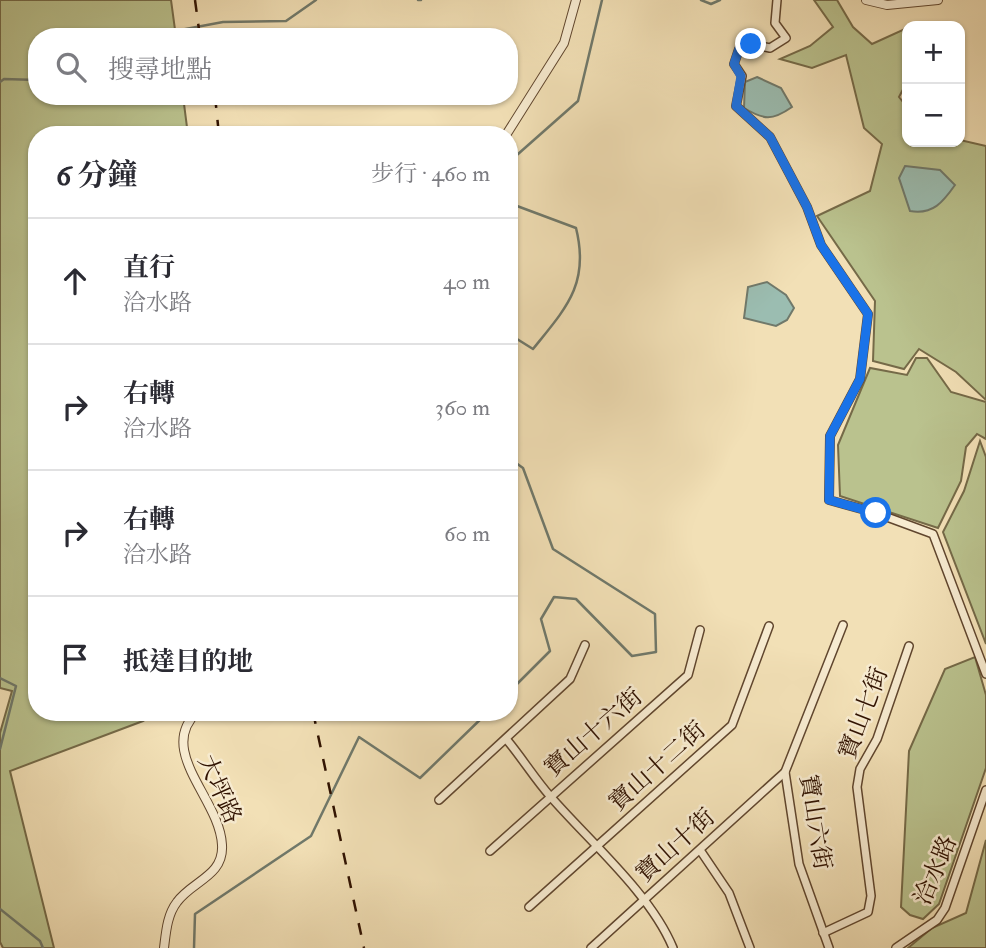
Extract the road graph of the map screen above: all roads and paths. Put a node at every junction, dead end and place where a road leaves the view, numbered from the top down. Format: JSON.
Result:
{"nodes":[{"id":1,"x":576,"y":0,"type":"edge"},
{"id":2,"x":777,"y":0,"type":"edge"},
{"id":3,"x":866,"y":0,"type":"edge"},
{"id":4,"x":938,"y":0,"type":"edge"},
{"id":5,"x":512,"y":126,"type":"edge"},
{"id":6,"x":769,"y":625,"type":"dead end"},
{"id":7,"x":843,"y":625,"type":"dead end"},
{"id":8,"x":700,"y":630,"type":"dead end"},
{"id":9,"x":584,"y":645,"type":"dead end"},
{"id":10,"x":909,"y":646,"type":"dead end"},
{"id":11,"x":986,"y":674,"type":"edge"},
{"id":12,"x":191,"y":721,"type":"edge"},
{"id":13,"x":508,"y":740,"type":"junction"},
{"id":14,"x":785,"y":772,"type":"junction"},
{"id":15,"x":986,"y":790,"type":"edge"},
{"id":16,"x":549,"y":795,"type":"junction"},
{"id":17,"x":439,"y":800,"type":"dead end"},
{"id":18,"x":597,"y":845,"type":"junction"},
{"id":19,"x":700,"y":850,"type":"junction"},
{"id":20,"x":490,"y":851,"type":"dead end"},
{"id":21,"x":642,"y":900,"type":"junction"},
{"id":22,"x":529,"y":907,"type":"dead end"},
{"id":23,"x":823,"y":933,"type":"junction"},
{"id":24,"x":164,"y":948,"type":"edge"},
{"id":25,"x":591,"y":948,"type":"edge"},
{"id":26,"x":673,"y":948,"type":"edge"},
{"id":27,"x":750,"y":948,"type":"edge"},
{"id":28,"x":828,"y":948,"type":"edge"},
{"id":29,"x":896,"y":948,"type":"edge"}],
"edges":[{"from":1,"to":5,"type":"street"},
{"from":2,"to":11,"type":"street"},
{"from":3,"to":4,"type":"street"},
{"from":6,"to":18,"type":"street","name":"寶山十二街"},
{"from":7,"to":14,"type":"street","name":"寶山六街"},
{"from":8,"to":16,"type":"street","name":"寶山十六街"},
{"from":9,"to":13,"type":"street"},
{"from":10,"to":23,"type":"street","name":"寶山七街"},
{"from":12,"to":24,"type":"street","name":"大坪路"},
{"from":13,"to":16,"type":"street"},
{"from":13,"to":17,"type":"street"},
{"from":14,"to":19,"type":"street","name":"寶山十街"},
{"from":14,"to":23,"type":"street","name":"寶山六街"},
{"from":15,"to":29,"type":"street","name":"洽水路"},
{"from":16,"to":18,"type":"street"},
{"from":16,"to":20,"type":"street","name":"寶山十六街"},
{"from":18,"to":21,"type":"street"},
{"from":18,"to":22,"type":"street","name":"寶山十二街"},
{"from":19,"to":21,"type":"street","name":"寶山十街"},
{"from":19,"to":27,"type":"street"},
{"from":21,"to":25,"type":"street","name":"寶山十街"},
{"from":21,"to":26,"type":"street"},
{"from":23,"to":28,"type":"street","name":"寶山六街"}]}
